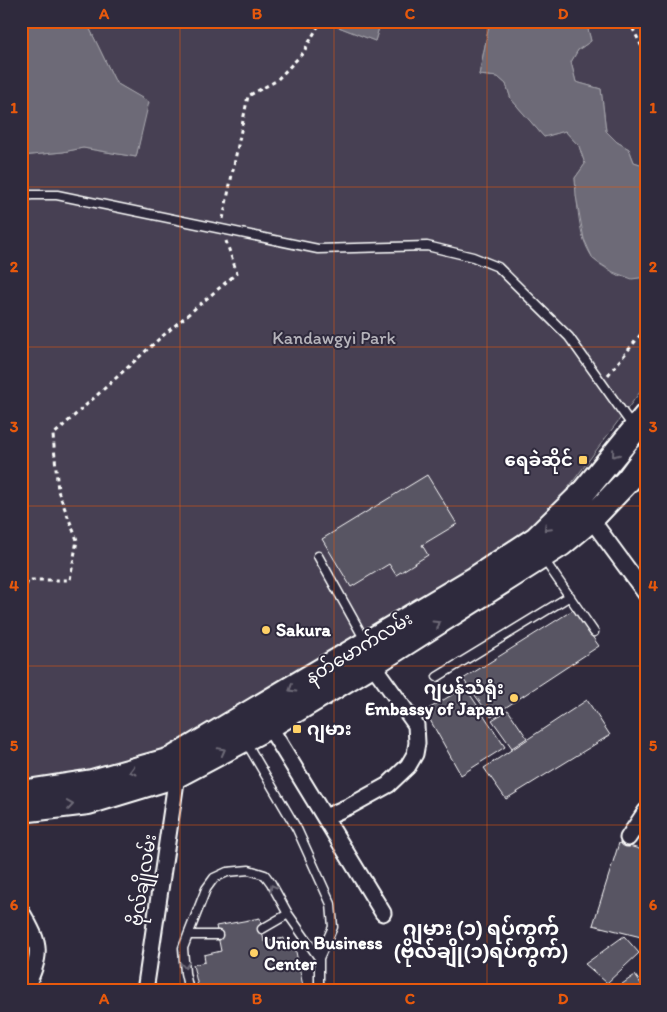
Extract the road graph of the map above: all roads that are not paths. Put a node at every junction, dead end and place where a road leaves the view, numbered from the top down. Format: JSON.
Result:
{"nodes":[{"id":1,"x":21,"y":199,"type":"edge"},
{"id":2,"x":640,"y":423,"type":"edge"},
{"id":3,"x":646,"y":456,"type":"edge"},
{"id":4,"x":582,"y":494,"type":"junction"},
{"id":5,"x":591,"y":519,"type":"junction"},
{"id":6,"x":318,"y":556,"type":"dead end"},
{"id":7,"x":542,"y":556,"type":"junction"},
{"id":8,"x":646,"y":594,"type":"edge"},
{"id":9,"x":570,"y":596,"type":"junction"},
{"id":10,"x":407,"y":631,"type":"junction"},
{"id":11,"x":594,"y":632,"type":"dead end"},
{"id":12,"x":369,"y":654,"type":"junction"},
{"id":13,"x":437,"y":677,"type":"dead end"},
{"id":14,"x":269,"y":726,"type":"junction"},
{"id":15,"x":240,"y":731,"type":"junction"},
{"id":16,"x":174,"y":768,"type":"junction"},
{"id":17,"x":21,"y":793,"type":"edge"},
{"id":18,"x":21,"y":810,"type":"edge"},
{"id":19,"x":646,"y":811,"type":"edge"},
{"id":20,"x":325,"y":817,"type":"junction"},
{"id":21,"x":628,"y":838,"type":"dead end"},
{"id":22,"x":21,"y":911,"type":"edge"},
{"id":23,"x":384,"y":913,"type":"dead end"},
{"id":24,"x":288,"y":914,"type":"junction"},
{"id":25,"x":262,"y":929,"type":"dead end"},
{"id":26,"x":188,"y":935,"type":"junction"},
{"id":27,"x":218,"y":935,"type":"dead end"},
{"id":28,"x":319,"y":958,"type":"junction"},
{"id":29,"x":25,"y":991,"type":"edge"},
{"id":30,"x":145,"y":991,"type":"edge"},
{"id":31,"x":189,"y":991,"type":"edge"},
{"id":32,"x":319,"y":991,"type":"edge"}],
"edges":[{"from":1,"to":2,"type":"lane"},
{"from":2,"to":4,"type":"main road","name":"နတ်မောက်လမ်း","one_way":true},
{"from":3,"to":5,"type":"main road","name":"နတ်မောက်လမ်း"},
{"from":4,"to":5,"type":"street"},
{"from":4,"to":10,"type":"main road","name":"နတ်မောက်လမ်း","one_way":true},
{"from":5,"to":7,"type":"main road","name":"နတ်မောက်လမ်း"},
{"from":5,"to":8,"type":"street"},
{"from":6,"to":12,"type":"lane"},
{"from":7,"to":9,"type":"lane"},
{"from":10,"to":7,"type":"main road","name":"နတ်မောက်လမ်း","one_way":true},
{"from":9,"to":11,"type":"lane"},
{"from":9,"to":13,"type":"lane"},
{"from":10,"to":12,"type":"main road","name":"နတ်မောက်လမ်း"},
{"from":12,"to":14,"type":"main road","name":"နတ်မောက်လမ်း"},
{"from":12,"to":15,"type":"main road","name":"နတ်မောက်လမ်း","one_way":true},
{"from":12,"to":20,"type":"street"},
{"from":14,"to":15,"type":"main road","name":"နတ်မောက်လမ်း"},
{"from":14,"to":20,"type":"street"},
{"from":15,"to":16,"type":"main road","name":"နတ်မောက်လမ်း"},
{"from":15,"to":28,"type":"lane"},
{"from":16,"to":17,"type":"main road","name":"နတ်မောက်လမ်း","one_way":true},
{"from":18,"to":16,"type":"main road","name":"နတ်မောက်လမ်း","one_way":true},
{"from":16,"to":30,"type":"street","name":"ဗိုလ်ချိုလမ်း"},
{"from":19,"to":21,"type":"street"},
{"from":20,"to":23,"type":"street"},
{"from":22,"to":29,"type":"street"},
{"from":24,"to":25,"type":"lane"},
{"from":24,"to":26,"type":"lane","one_way":true},
{"from":24,"to":28,"type":"lane"},
{"from":26,"to":27,"type":"lane"},
{"from":26,"to":31,"type":"lane","one_way":true},
{"from":28,"to":32,"type":"lane"}]}
